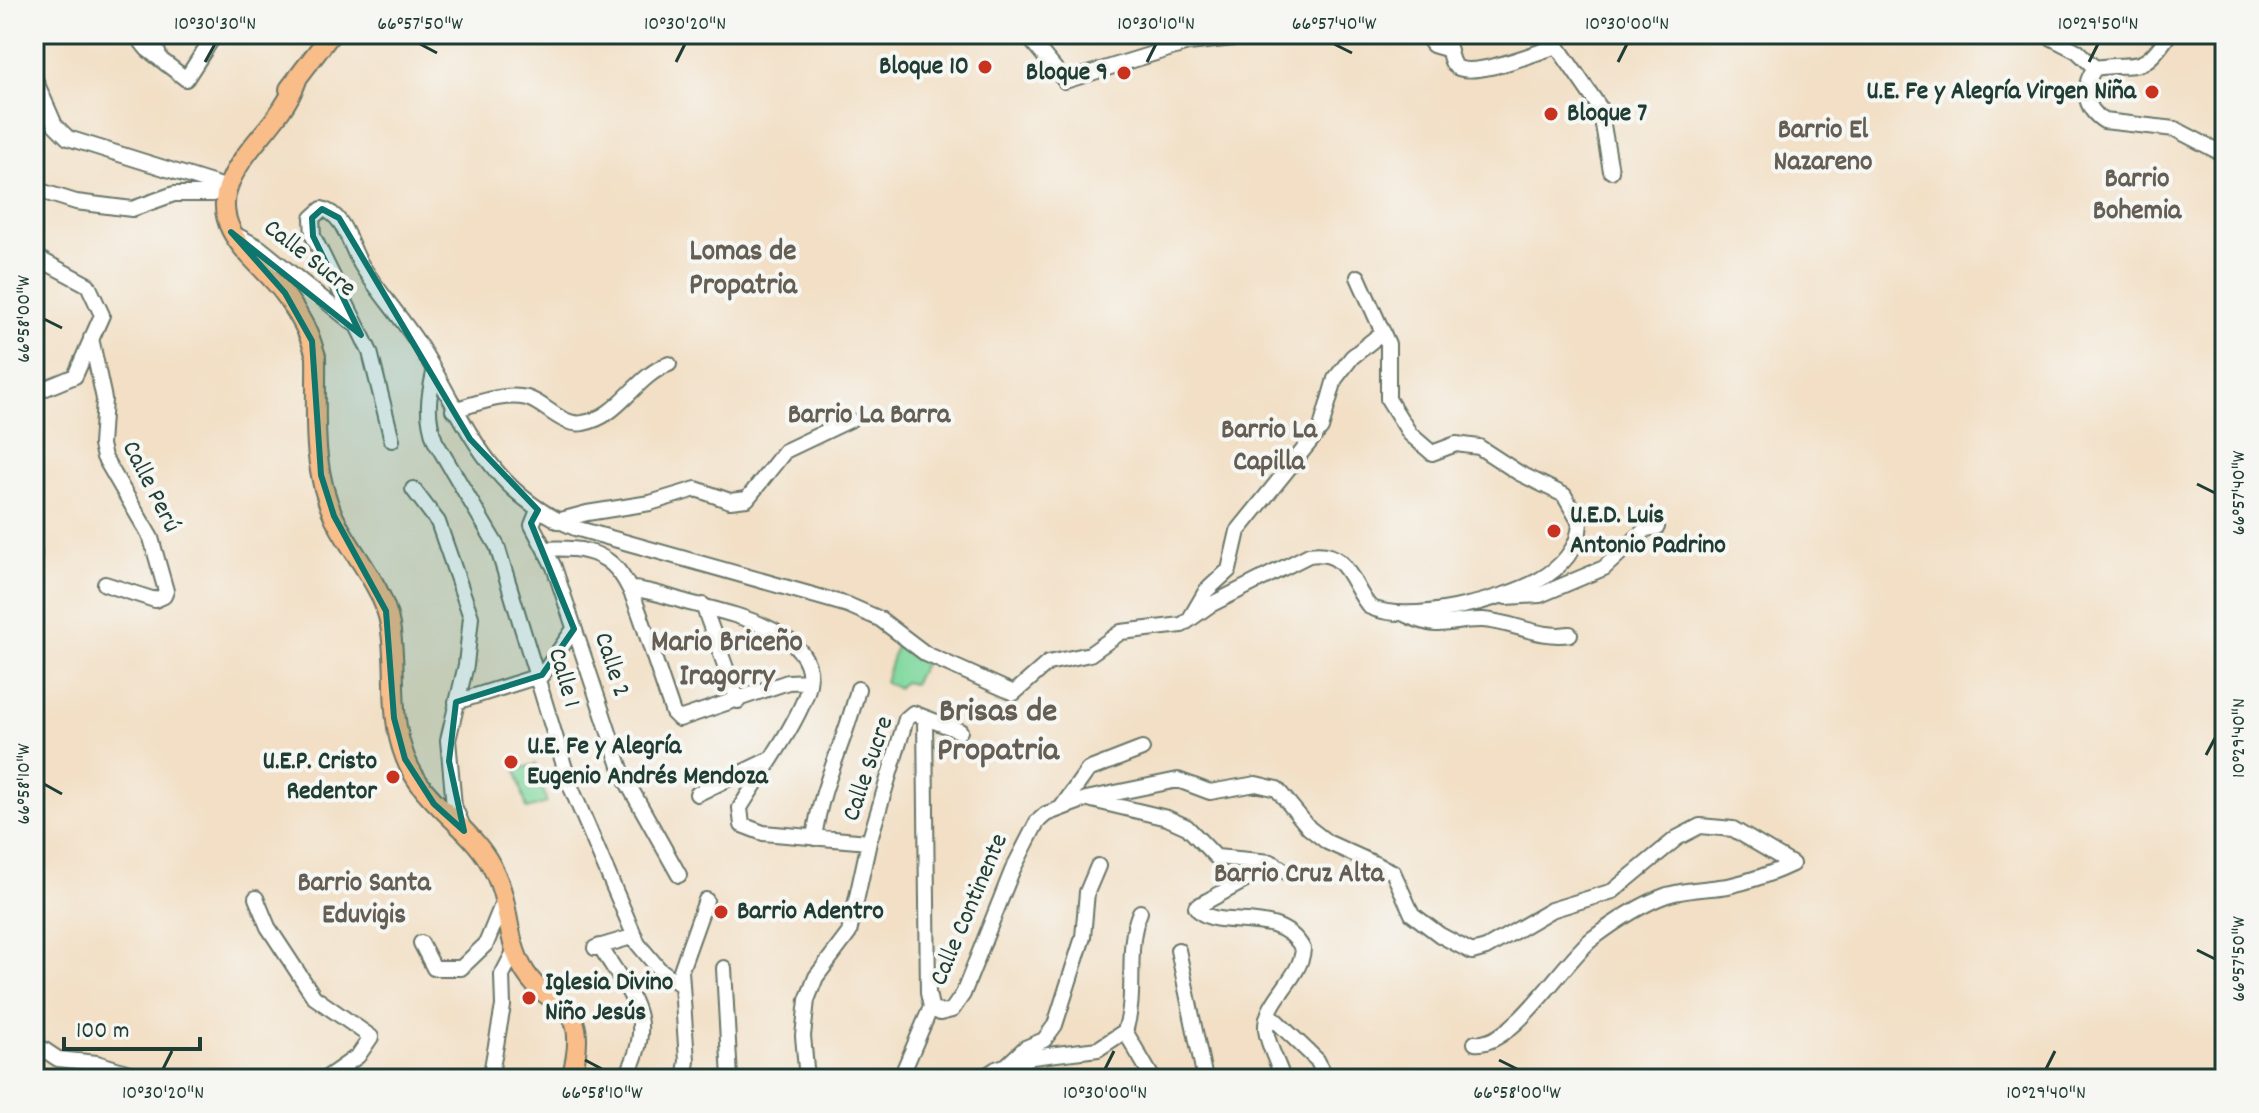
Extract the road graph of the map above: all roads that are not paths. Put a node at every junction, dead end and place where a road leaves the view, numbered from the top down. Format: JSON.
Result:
{"nodes":[{"id":1,"x":135,"y":34,"type":"edge"},
{"id":2,"x":150,"y":34,"type":"edge"},
{"id":3,"x":215,"y":34,"type":"edge"},
{"id":4,"x":331,"y":34,"type":"edge"},
{"id":5,"x":1026,"y":34,"type":"edge"},
{"id":6,"x":1271,"y":34,"type":"edge"},
{"id":7,"x":1425,"y":34,"type":"edge"},
{"id":8,"x":1448,"y":34,"type":"edge"},
{"id":9,"x":2044,"y":34,"type":"edge"},
{"id":10,"x":2169,"y":34,"type":"edge"},
{"id":11,"x":1558,"y":40,"type":"edge"},
{"id":12,"x":1450,"y":50,"type":"junction"},
{"id":13,"x":162,"y":60,"type":"junction"},
{"id":14,"x":2095,"y":68,"type":"junction"},
{"id":15,"x":34,"y":77,"type":"edge"},
{"id":16,"x":2225,"y":155,"type":"edge"},
{"id":17,"x":1611,"y":171,"type":"dead end"},
{"id":18,"x":228,"y":188,"type":"junction"},
{"id":19,"x":34,"y":189,"type":"edge"},
{"id":20,"x":231,"y":232,"type":"junction"},
{"id":21,"x":34,"y":256,"type":"edge"},
{"id":22,"x":1358,"y":277,"type":"dead end"},
{"id":23,"x":357,"y":326,"type":"junction"},
{"id":24,"x":1383,"y":332,"type":"junction"},
{"id":25,"x":91,"y":338,"type":"junction"},
{"id":26,"x":669,"y":364,"type":"dead end"},
{"id":27,"x":434,"y":373,"type":"junction"},
{"id":28,"x":34,"y":393,"type":"edge"},
{"id":29,"x":453,"y":410,"type":"junction"},
{"id":30,"x":850,"y":420,"type":"dead end"},
{"id":31,"x":392,"y":440,"type":"dead end"},
{"id":32,"x":413,"y":489,"type":"dead end"},
{"id":33,"x":538,"y":510,"type":"junction"},
{"id":34,"x":557,"y":521,"type":"junction"},
{"id":35,"x":1657,"y":527,"type":"dead end"},
{"id":36,"x":545,"y":549,"type":"junction"},
{"id":37,"x":105,"y":584,"type":"dead end"},
{"id":38,"x":632,"y":589,"type":"junction"},
{"id":39,"x":1497,"y":596,"type":"junction"},
{"id":40,"x":703,"y":605,"type":"junction"},
{"id":41,"x":1403,"y":613,"type":"junction"},
{"id":42,"x":1190,"y":619,"type":"junction"},
{"id":43,"x":574,"y":629,"type":"junction"},
{"id":44,"x":1570,"y":634,"type":"dead end"},
{"id":45,"x":539,"y":677,"type":"junction"},
{"id":46,"x":809,"y":681,"type":"junction"},
{"id":47,"x":858,"y":689,"type":"dead end"},
{"id":48,"x":738,"y":701,"type":"junction"},
{"id":49,"x":456,"y":702,"type":"junction"},
{"id":50,"x":925,"y":718,"type":"junction"},
{"id":51,"x":960,"y":731,"type":"dead end"},
{"id":52,"x":1142,"y":749,"type":"dead end"},
{"id":53,"x":768,"y":760,"type":"junction"},
{"id":54,"x":697,"y":794,"type":"dead end"},
{"id":55,"x":1086,"y":799,"type":"junction"},
{"id":56,"x":1060,"y":808,"type":"junction"},
{"id":57,"x":464,"y":831,"type":"junction"},
{"id":58,"x":814,"y":838,"type":"junction"},
{"id":59,"x":869,"y":842,"type":"junction"},
{"id":60,"x":1275,"y":864,"type":"junction"},
{"id":61,"x":1098,"y":866,"type":"dead end"},
{"id":62,"x":679,"y":875,"type":"dead end"},
{"id":63,"x":1291,"y":875,"type":"dead end"},
{"id":64,"x":505,"y":896,"type":"junction"},
{"id":65,"x":256,"y":898,"type":"dead end"},
{"id":66,"x":706,"y":900,"type":"dead end"},
{"id":67,"x":1140,"y":912,"type":"dead end"},
{"id":68,"x":635,"y":936,"type":"junction"},
{"id":69,"x":421,"y":943,"type":"dead end"},
{"id":70,"x":515,"y":950,"type":"junction"},
{"id":71,"x":1178,"y":950,"type":"dead end"},
{"id":72,"x":724,"y":968,"type":"dead end"},
{"id":73,"x":681,"y":985,"type":"junction"},
{"id":74,"x":931,"y":1007,"type":"junction"},
{"id":75,"x":1269,"y":1014,"type":"junction"},
{"id":76,"x":1125,"y":1031,"type":"junction"},
{"id":77,"x":34,"y":1043,"type":"edge"},
{"id":78,"x":1475,"y":1043,"type":"dead end"},
{"id":79,"x":1008,"y":1064,"type":"junction"},
{"id":80,"x":149,"y":1079,"type":"edge"},
{"id":81,"x":325,"y":1079,"type":"edge"},
{"id":82,"x":490,"y":1079,"type":"edge"},
{"id":83,"x":571,"y":1079,"type":"edge"},
{"id":84,"x":625,"y":1079,"type":"edge"},
{"id":85,"x":684,"y":1079,"type":"edge"},
{"id":86,"x":730,"y":1079,"type":"edge"},
{"id":87,"x":807,"y":1079,"type":"edge"},
{"id":88,"x":900,"y":1079,"type":"edge"},
{"id":89,"x":981,"y":1079,"type":"edge"},
{"id":90,"x":1153,"y":1079,"type":"edge"},
{"id":91,"x":1205,"y":1079,"type":"edge"},
{"id":92,"x":1283,"y":1079,"type":"edge"},
{"id":93,"x":1327,"y":1079,"type":"edge"}],
"edges":[{"from":1,"to":13,"type":"street"},
{"from":2,"to":13,"type":"street"},
{"from":3,"to":13,"type":"street"},
{"from":4,"to":18,"type":"main road"},
{"from":5,"to":6,"type":"street"},
{"from":7,"to":12,"type":"street"},
{"from":8,"to":12,"type":"street"},
{"from":9,"to":14,"type":"street"},
{"from":10,"to":14,"type":"street"},
{"from":11,"to":12,"type":"street"},
{"from":11,"to":17,"type":"street"},
{"from":14,"to":16,"type":"street"},
{"from":15,"to":18,"type":"street"},
{"from":18,"to":19,"type":"street"},
{"from":18,"to":20,"type":"main road"},
{"from":20,"to":23,"type":"street","name":"Calle Sucre"},
{"from":20,"to":57,"type":"main road"},
{"from":21,"to":25,"type":"street"},
{"from":22,"to":24,"type":"street"},
{"from":23,"to":27,"type":"street"},
{"from":23,"to":31,"type":"street"},
{"from":24,"to":39,"type":"street"},
{"from":24,"to":42,"type":"street"},
{"from":25,"to":28,"type":"street"},
{"from":25,"to":37,"type":"street","name":"Calle Perú"},
{"from":26,"to":29,"type":"street"},
{"from":27,"to":29,"type":"street"},
{"from":27,"to":45,"type":"street","name":"Calle 1"},
{"from":29,"to":33,"type":"street"},
{"from":30,"to":34,"type":"street"},
{"from":32,"to":49,"type":"street"},
{"from":33,"to":34,"type":"street"},
{"from":33,"to":36,"type":"street","name":"Calle 2"},
{"from":34,"to":42,"type":"street"},
{"from":35,"to":39,"type":"street"},
{"from":36,"to":38,"type":"street"},
{"from":36,"to":43,"type":"street","name":"Calle 2"},
{"from":38,"to":40,"type":"street"},
{"from":38,"to":48,"type":"street"},
{"from":39,"to":41,"type":"street"},
{"from":40,"to":46,"type":"street"},
{"from":40,"to":48,"type":"street"},
{"from":41,"to":42,"type":"street"},
{"from":41,"to":44,"type":"street"},
{"from":43,"to":45,"type":"street"},
{"from":43,"to":62,"type":"street","name":"Calle 2"},
{"from":45,"to":49,"type":"street"},
{"from":45,"to":68,"type":"street","name":"Calle 1"},
{"from":46,"to":48,"type":"street"},
{"from":46,"to":53,"type":"street"},
{"from":47,"to":58,"type":"street"},
{"from":49,"to":57,"type":"street"},
{"from":50,"to":51,"type":"street","name":"Calle Sucre"},
{"from":50,"to":59,"type":"street","name":"Calle Sucre"},
{"from":50,"to":74,"type":"street","name":"Calle Continente"},
{"from":52,"to":56,"type":"street"},
{"from":53,"to":54,"type":"street"},
{"from":53,"to":58,"type":"street"},
{"from":55,"to":56,"type":"street","name":"Calle Continente"},
{"from":55,"to":60,"type":"street"},
{"from":55,"to":78,"type":"street","name":"Calle Continente"},
{"from":56,"to":74,"type":"street","name":"Calle Continente"},
{"from":57,"to":64,"type":"main road"},
{"from":58,"to":59,"type":"street"},
{"from":59,"to":87,"type":"street"},
{"from":60,"to":63,"type":"street"},
{"from":60,"to":75,"type":"street"},
{"from":61,"to":79,"type":"street"},
{"from":64,"to":69,"type":"street"},
{"from":64,"to":70,"type":"main road"},
{"from":65,"to":81,"type":"street"},
{"from":66,"to":73,"type":"street"},
{"from":67,"to":76,"type":"street"},
{"from":68,"to":73,"type":"street","name":"Calle 1"},
{"from":68,"to":84,"type":"street"},
{"from":70,"to":82,"type":"street"},
{"from":70,"to":83,"type":"main road"},
{"from":71,"to":91,"type":"street"},
{"from":72,"to":86,"type":"street"},
{"from":73,"to":85,"type":"street"},
{"from":74,"to":88,"type":"street"},
{"from":75,"to":92,"type":"street"},
{"from":75,"to":93,"type":"street"},
{"from":76,"to":79,"type":"street"},
{"from":76,"to":90,"type":"street"},
{"from":77,"to":80,"type":"street"},
{"from":79,"to":89,"type":"street"}]}
